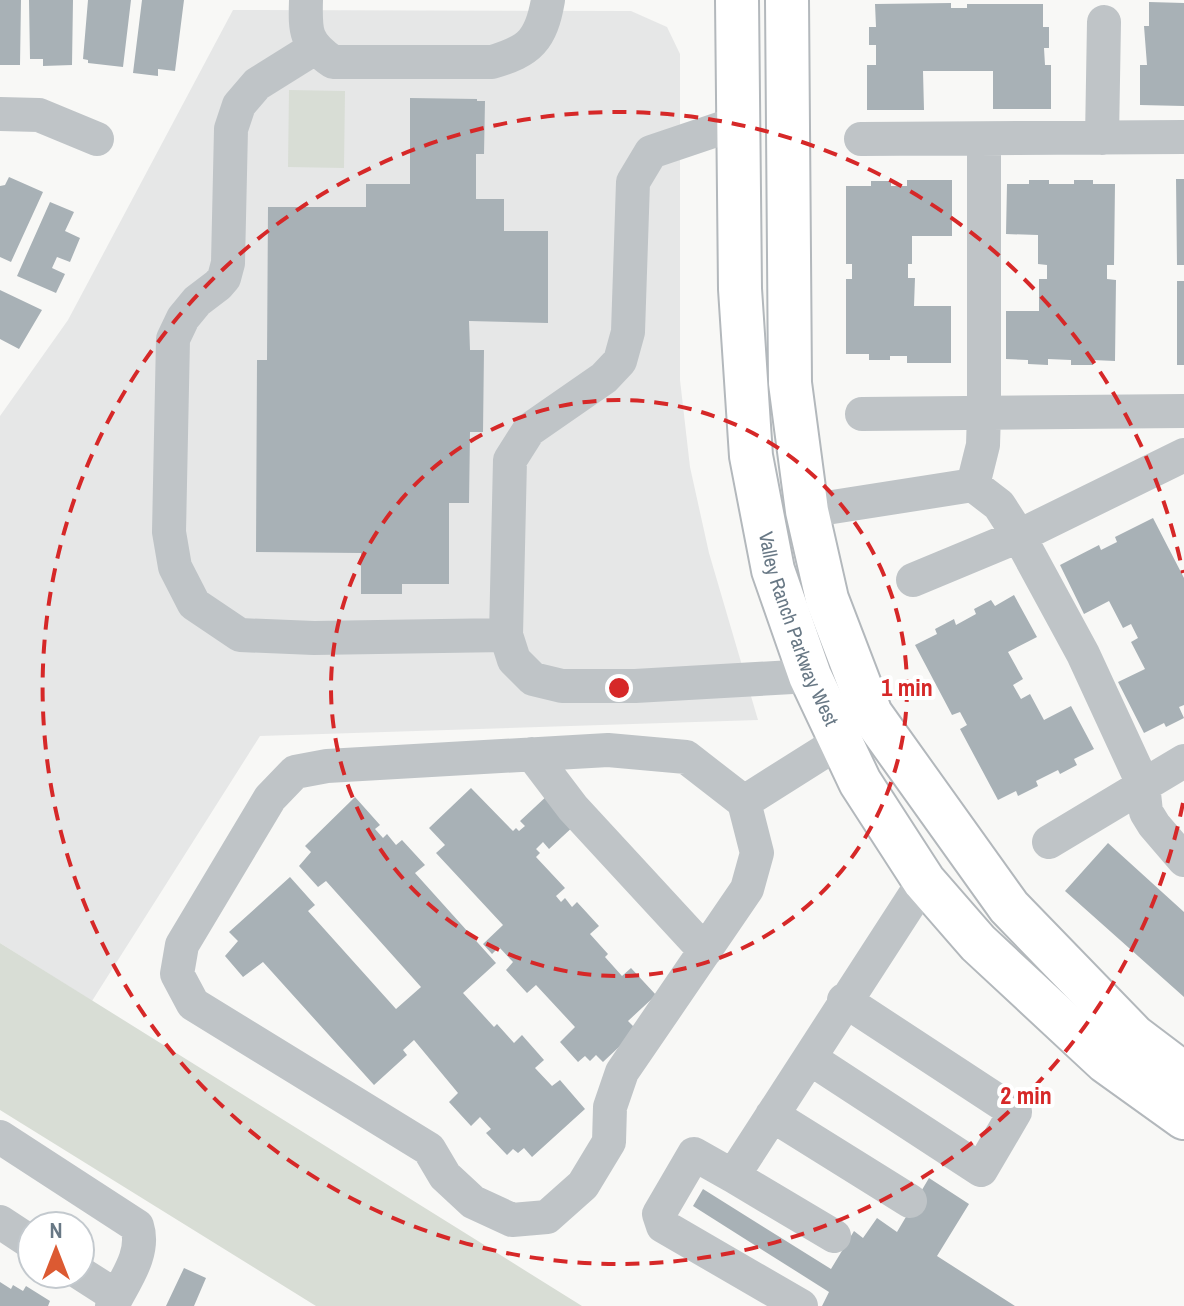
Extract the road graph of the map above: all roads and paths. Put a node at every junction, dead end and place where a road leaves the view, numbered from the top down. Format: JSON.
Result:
{"nodes":[{"id":1,"x":306,"y":0,"type":"edge"},
{"id":2,"x":548,"y":0,"type":"edge"},
{"id":3,"x":735,"y":3,"type":"edge"},
{"id":4,"x":793,"y":7,"type":"edge"},
{"id":5,"x":1104,"y":22,"type":"dead end"},
{"id":6,"x":313,"y":49,"type":"junction"},
{"id":7,"x":0,"y":114,"type":"edge"},
{"id":8,"x":737,"y":123,"type":"junction"},
{"id":9,"x":1184,"y":137,"type":"edge"},
{"id":10,"x":1102,"y":138,"type":"junction"},
{"id":11,"x":97,"y":139,"type":"dead end"},
{"id":12,"x":861,"y":139,"type":"dead end"},
{"id":13,"x":984,"y":139,"type":"junction"},
{"id":14,"x":1184,"y":411,"type":"edge"},
{"id":15,"x":984,"y":413,"type":"junction"},
{"id":16,"x":862,"y":414,"type":"dead end"},
{"id":17,"x":1184,"y":455,"type":"edge"},
{"id":18,"x":973,"y":485,"type":"junction"},
{"id":19,"x":807,"y":511,"type":"junction"},
{"id":20,"x":764,"y":519,"type":"junction"},
{"id":21,"x":1019,"y":536,"type":"junction"},
{"id":22,"x":913,"y":580,"type":"dead end"},
{"id":23,"x":506,"y":635,"type":"junction"},
{"id":24,"x":810,"y":676,"type":"junction"},
{"id":25,"x":839,"y":742,"type":"junction"},
{"id":26,"x":532,"y":754,"type":"junction"},
{"id":27,"x":1184,"y":761,"type":"edge"},
{"id":28,"x":1143,"y":784,"type":"junction"},
{"id":29,"x":744,"y":802,"type":"junction"},
{"id":30,"x":1049,"y":842,"type":"dead end"},
{"id":31,"x":1184,"y":860,"type":"edge"},
{"id":32,"x":924,"y":881,"type":"junction"},
{"id":33,"x":705,"y":951,"type":"junction"},
{"id":34,"x":1074,"y":975,"type":"junction"},
{"id":35,"x":844,"y":1000,"type":"junction"},
{"id":36,"x":1043,"y":1003,"type":"junction"},
{"id":37,"x":811,"y":1059,"type":"junction"},
{"id":38,"x":1184,"y":1074,"type":"edge"},
{"id":39,"x":772,"y":1115,"type":"junction"},
{"id":40,"x":1184,"y":1118,"type":"edge"},
{"id":41,"x":0,"y":1137,"type":"edge"},
{"id":42,"x":733,"y":1176,"type":"junction"},
{"id":43,"x":910,"y":1201,"type":"dead end"},
{"id":44,"x":834,"y":1236,"type":"dead end"},
{"id":45,"x":96,"y":1286,"type":"edge"},
{"id":46,"x":114,"y":1301,"type":"edge"},
{"id":47,"x":801,"y":1306,"type":"edge"}],
"edges":[{"from":1,"to":6,"type":"street"},
{"from":2,"to":6,"type":"street"},
{"from":3,"to":8,"type":"main road","name":"Valley Ranch Parkway West"},
{"from":4,"to":19,"type":"main road","name":"Valley Ranch Parkway West"},
{"from":5,"to":10,"type":"street"},
{"from":6,"to":23,"type":"street"},
{"from":7,"to":11,"type":"street"},
{"from":8,"to":20,"type":"main road","name":"Valley Ranch Parkway West"},
{"from":8,"to":23,"type":"street"},
{"from":9,"to":10,"type":"street"},
{"from":10,"to":13,"type":"street"},
{"from":12,"to":13,"type":"street"},
{"from":13,"to":15,"type":"street"},
{"from":14,"to":15,"type":"street"},
{"from":15,"to":16,"type":"street"},
{"from":15,"to":18,"type":"street"},
{"from":17,"to":21,"type":"street"},
{"from":18,"to":19,"type":"street"},
{"from":18,"to":21,"type":"street"},
{"from":19,"to":20,"type":"main road"},
{"from":19,"to":34,"type":"main road","name":"Valley Ranch Parkway West"},
{"from":20,"to":24,"type":"main road","name":"Valley Ranch Parkway West"},
{"from":21,"to":22,"type":"street"},
{"from":21,"to":28,"type":"street"},
{"from":23,"to":24,"type":"street"},
{"from":24,"to":25,"type":"main road","name":"Valley Ranch Parkway West"},
{"from":25,"to":29,"type":"street"},
{"from":25,"to":32,"type":"main road","name":"Valley Ranch Parkway West"},
{"from":26,"to":29,"type":"street"},
{"from":26,"to":33,"type":"street"},
{"from":26,"to":33,"type":"street"},
{"from":27,"to":28,"type":"street"},
{"from":28,"to":30,"type":"street"},
{"from":28,"to":31,"type":"street"},
{"from":29,"to":33,"type":"street"},
{"from":32,"to":35,"type":"street"},
{"from":32,"to":36,"type":"main road","name":"Valley Ranch Parkway West"},
{"from":34,"to":36,"type":"main road"},
{"from":34,"to":38,"type":"main road","name":"Valley Ranch Parkway West"},
{"from":35,"to":37,"type":"street"},
{"from":35,"to":37,"type":"street"},
{"from":36,"to":40,"type":"main road","name":"Valley Ranch Parkway West"},
{"from":37,"to":39,"type":"street"},
{"from":39,"to":42,"type":"street"},
{"from":39,"to":43,"type":"street"},
{"from":41,"to":46,"type":"street"},
{"from":42,"to":44,"type":"street"},
{"from":42,"to":47,"type":"street"},
{"from":45,"to":46,"type":"street"}]}
